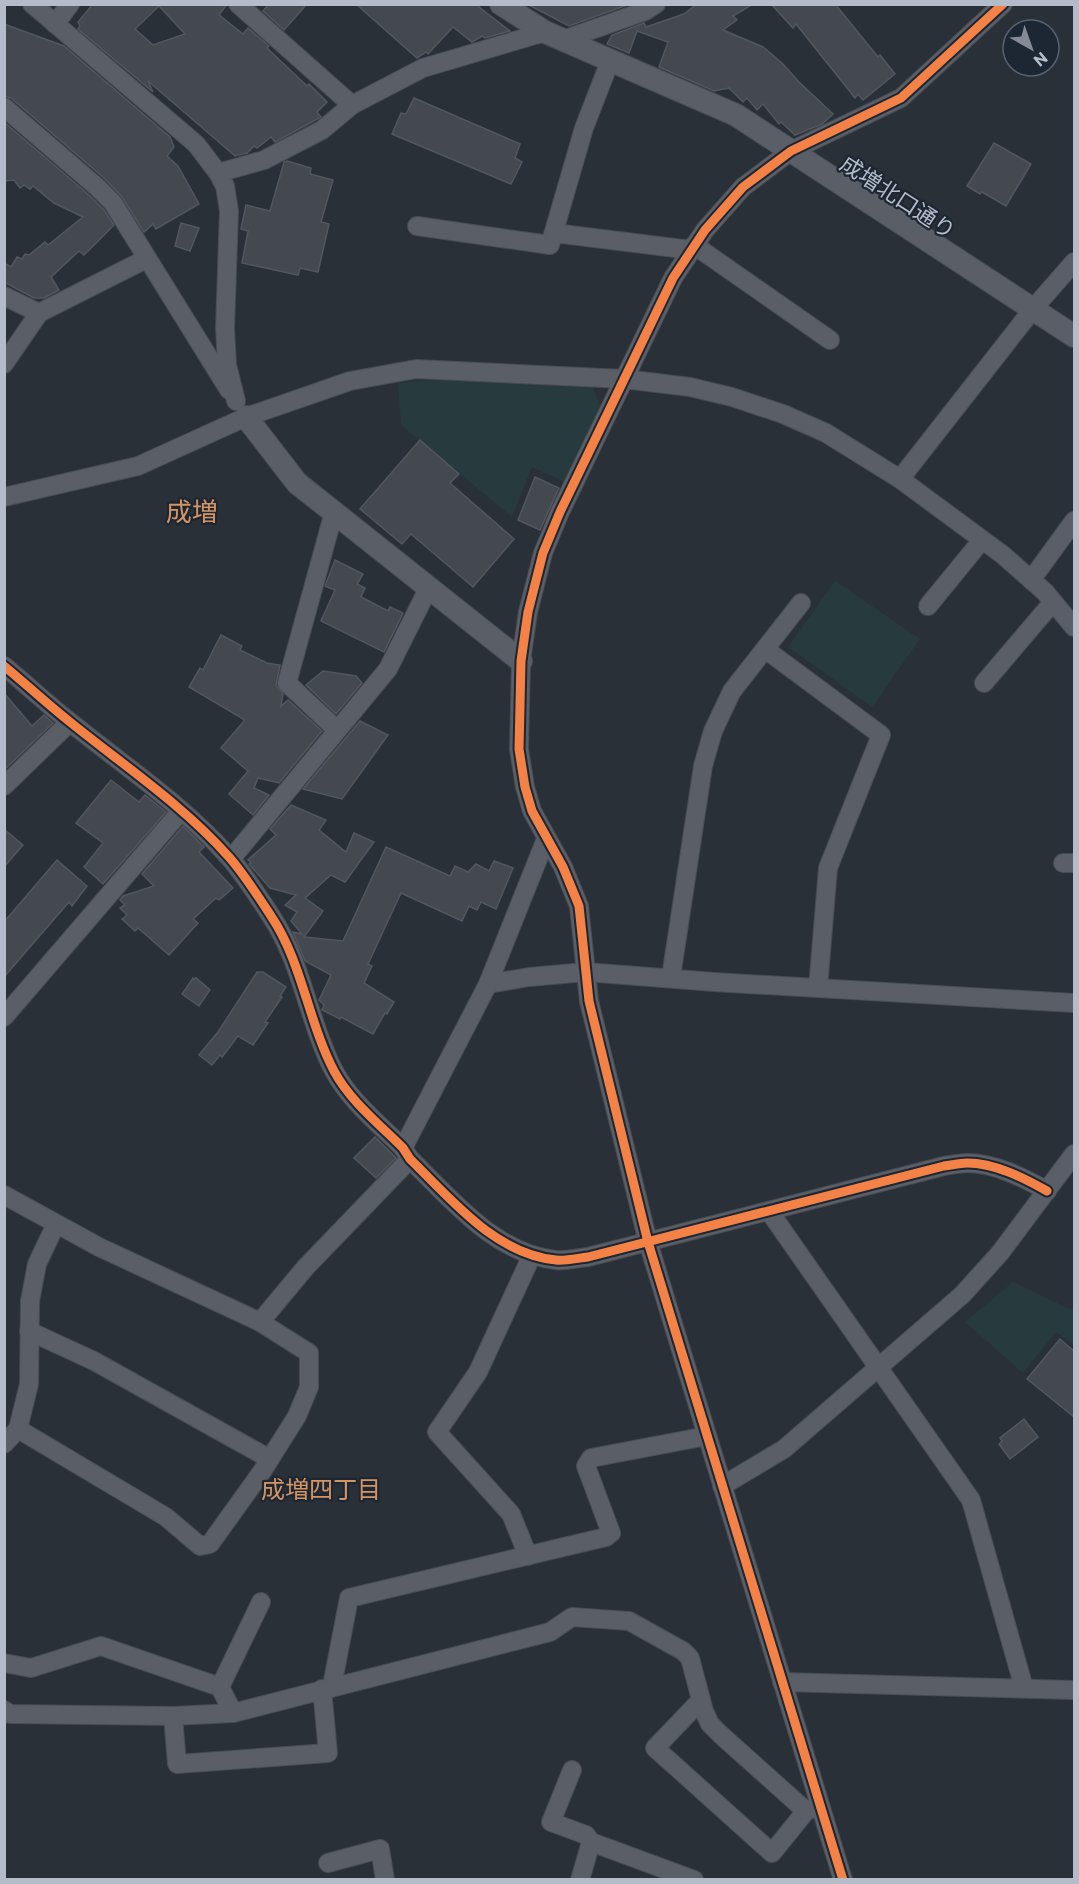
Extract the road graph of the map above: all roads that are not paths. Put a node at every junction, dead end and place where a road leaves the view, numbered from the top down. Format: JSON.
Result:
{"nodes":[{"id":1,"x":32,"y":4,"type":"edge"},
{"id":2,"x":70,"y":4,"type":"edge"},
{"id":3,"x":238,"y":4,"type":"edge"},
{"id":4,"x":501,"y":4,"type":"edge"},
{"id":5,"x":656,"y":4,"type":"edge"},
{"id":6,"x":1003,"y":4,"type":"edge"},
{"id":7,"x":55,"y":24,"type":"junction"},
{"id":8,"x":554,"y":36,"type":"junction"},
{"id":9,"x":610,"y":61,"type":"junction"},
{"id":10,"x":352,"y":105,"type":"junction"},
{"id":11,"x":4,"y":107,"type":"edge"},
{"id":12,"x":791,"y":151,"type":"junction"},
{"id":13,"x":218,"y":173,"type":"junction"},
{"id":14,"x":417,"y":226,"type":"dead end"},
{"id":15,"x":554,"y":233,"type":"junction"},
{"id":16,"x":693,"y":248,"type":"junction"},
{"id":17,"x":147,"y":259,"type":"junction"},
{"id":18,"x":1074,"y":262,"type":"edge"},
{"id":19,"x":4,"y":296,"type":"edge"},
{"id":20,"x":1033,"y":309,"type":"junction"},
{"id":21,"x":39,"y":314,"type":"junction"},
{"id":22,"x":1074,"y":336,"type":"edge"},
{"id":23,"x":830,"y":340,"type":"dead end"},
{"id":24,"x":4,"y":364,"type":"edge"},
{"id":25,"x":624,"y":379,"type":"junction"},
{"id":26,"x":241,"y":409,"type":"junction"},
{"id":27,"x":900,"y":479,"type":"junction"},
{"id":28,"x":4,"y":496,"type":"edge"},
{"id":29,"x":334,"y":512,"type":"junction"},
{"id":30,"x":1074,"y":521,"type":"edge"},
{"id":31,"x":982,"y":540,"type":"junction"},
{"id":32,"x":1032,"y":580,"type":"junction"},
{"id":33,"x":429,"y":587,"type":"junction"},
{"id":34,"x":1053,"y":602,"type":"junction"},
{"id":35,"x":801,"y":603,"type":"dead end"},
{"id":36,"x":928,"y":606,"type":"dead end"},
{"id":37,"x":1074,"y":627,"type":"edge"},
{"id":38,"x":765,"y":649,"type":"junction"},
{"id":39,"x":521,"y":661,"type":"junction"},
{"id":40,"x":4,"y":666,"type":"edge"},
{"id":41,"x":984,"y":683,"type":"dead end"},
{"id":42,"x":70,"y":722,"type":"junction"},
{"id":43,"x":337,"y":730,"type":"junction"},
{"id":44,"x":4,"y":786,"type":"edge"},
{"id":45,"x":181,"y":811,"type":"junction"},
{"id":46,"x":546,"y":839,"type":"junction"},
{"id":47,"x":231,"y":859,"type":"junction"},
{"id":48,"x":586,"y":972,"type":"junction"},
{"id":49,"x":671,"y":977,"type":"junction"},
{"id":50,"x":488,"y":984,"type":"junction"},
{"id":51,"x":818,"y":988,"type":"junction"},
{"id":52,"x":1074,"y":1003,"type":"edge"},
{"id":53,"x":4,"y":1017,"type":"edge"},
{"id":54,"x":406,"y":1154,"type":"junction"},
{"id":55,"x":1074,"y":1154,"type":"edge"},
{"id":56,"x":1047,"y":1191,"type":"junction"},
{"id":57,"x":4,"y":1195,"type":"edge"},
{"id":58,"x":769,"y":1211,"type":"junction"},
{"id":59,"x":56,"y":1224,"type":"junction"},
{"id":60,"x":648,"y":1242,"type":"junction"},
{"id":61,"x":532,"y":1255,"type":"junction"},
{"id":62,"x":260,"y":1322,"type":"junction"},
{"id":63,"x":29,"y":1331,"type":"junction"},
{"id":64,"x":879,"y":1366,"type":"junction"},
{"id":65,"x":18,"y":1429,"type":"junction"},
{"id":66,"x":707,"y":1436,"type":"junction"},
{"id":67,"x":4,"y":1444,"type":"edge"},
{"id":68,"x":270,"y":1459,"type":"junction"},
{"id":69,"x":722,"y":1486,"type":"junction"},
{"id":70,"x":528,"y":1556,"type":"junction"},
{"id":71,"x":261,"y":1602,"type":"dead end"},
{"id":72,"x":4,"y":1663,"type":"edge"},
{"id":73,"x":782,"y":1682,"type":"junction"},
{"id":74,"x":220,"y":1687,"type":"junction"},
{"id":75,"x":327,"y":1688,"type":"junction"},
{"id":76,"x":1024,"y":1688,"type":"junction"},
{"id":77,"x":1074,"y":1690,"type":"edge"},
{"id":78,"x":701,"y":1700,"type":"junction"},
{"id":79,"x":4,"y":1710,"type":"edge"},
{"id":80,"x":233,"y":1713,"type":"junction"},
{"id":81,"x":173,"y":1716,"type":"junction"},
{"id":82,"x":572,"y":1770,"type":"dead end"},
{"id":83,"x":813,"y":1809,"type":"junction"},
{"id":84,"x":591,"y":1842,"type":"junction"},
{"id":85,"x":328,"y":1863,"type":"dead end"},
{"id":86,"x":385,"y":1880,"type":"edge"},
{"id":87,"x":580,"y":1880,"type":"edge"},
{"id":88,"x":694,"y":1880,"type":"edge"},
{"id":89,"x":843,"y":1880,"type":"edge"}],
"edges":[{"from":1,"to":7,"type":"street"},
{"from":2,"to":7,"type":"street"},
{"from":3,"to":10,"type":"street"},
{"from":4,"to":8,"type":"street","name":"成増北口通り"},
{"from":5,"to":8,"type":"street"},
{"from":6,"to":12,"type":"street"},
{"from":7,"to":13,"type":"street"},
{"from":8,"to":9,"type":"street","name":"成増北口通り"},
{"from":8,"to":10,"type":"street"},
{"from":9,"to":12,"type":"street","name":"成増北口通り"},
{"from":9,"to":15,"type":"street"},
{"from":10,"to":13,"type":"street"},
{"from":11,"to":17,"type":"street"},
{"from":12,"to":16,"type":"street"},
{"from":12,"to":20,"type":"street","name":"成増北口通り"},
{"from":13,"to":26,"type":"street"},
{"from":14,"to":15,"type":"street"},
{"from":15,"to":16,"type":"street"},
{"from":16,"to":23,"type":"street"},
{"from":16,"to":25,"type":"street"},
{"from":17,"to":21,"type":"street"},
{"from":17,"to":26,"type":"street"},
{"from":18,"to":20,"type":"street"},
{"from":19,"to":21,"type":"street"},
{"from":20,"to":22,"type":"street","name":"成増北口通り"},
{"from":20,"to":27,"type":"street"},
{"from":21,"to":24,"type":"street"},
{"from":25,"to":26,"type":"street"},
{"from":25,"to":27,"type":"street"},
{"from":25,"to":39,"type":"street"},
{"from":26,"to":28,"type":"street"},
{"from":26,"to":29,"type":"street"},
{"from":27,"to":31,"type":"street"},
{"from":29,"to":33,"type":"street"},
{"from":29,"to":43,"type":"street"},
{"from":30,"to":32,"type":"street"},
{"from":31,"to":32,"type":"street"},
{"from":31,"to":36,"type":"street"},
{"from":32,"to":34,"type":"street"},
{"from":33,"to":39,"type":"street"},
{"from":33,"to":43,"type":"street"},
{"from":34,"to":37,"type":"street"},
{"from":34,"to":41,"type":"street"},
{"from":35,"to":38,"type":"street"},
{"from":38,"to":49,"type":"street"},
{"from":38,"to":51,"type":"street"},
{"from":39,"to":46,"type":"street"},
{"from":40,"to":42,"type":"street"},
{"from":42,"to":44,"type":"street"},
{"from":42,"to":45,"type":"street"},
{"from":43,"to":47,"type":"street"},
{"from":45,"to":47,"type":"street"},
{"from":45,"to":53,"type":"street"},
{"from":46,"to":48,"type":"street"},
{"from":46,"to":50,"type":"street"},
{"from":47,"to":54,"type":"street"},
{"from":48,"to":49,"type":"street"},
{"from":48,"to":50,"type":"street"},
{"from":48,"to":60,"type":"street"},
{"from":49,"to":51,"type":"street"},
{"from":50,"to":54,"type":"street"},
{"from":51,"to":52,"type":"street"},
{"from":54,"to":61,"type":"street"},
{"from":54,"to":62,"type":"street"},
{"from":55,"to":56,"type":"street"},
{"from":56,"to":58,"type":"street"},
{"from":56,"to":64,"type":"street"},
{"from":57,"to":59,"type":"street"},
{"from":58,"to":60,"type":"street"},
{"from":58,"to":64,"type":"street"},
{"from":59,"to":62,"type":"street"},
{"from":59,"to":63,"type":"street"},
{"from":60,"to":61,"type":"street"},
{"from":60,"to":66,"type":"street"},
{"from":61,"to":70,"type":"street"},
{"from":62,"to":68,"type":"street"},
{"from":63,"to":65,"type":"street"},
{"from":63,"to":68,"type":"street"},
{"from":64,"to":69,"type":"street"},
{"from":64,"to":76,"type":"street"},
{"from":65,"to":67,"type":"street"},
{"from":65,"to":68,"type":"street"},
{"from":66,"to":69,"type":"street"},
{"from":66,"to":70,"type":"street"},
{"from":69,"to":73,"type":"street"},
{"from":70,"to":75,"type":"street"},
{"from":71,"to":74,"type":"street"},
{"from":72,"to":74,"type":"street"},
{"from":73,"to":76,"type":"street"},
{"from":73,"to":83,"type":"street"},
{"from":74,"to":80,"type":"street"},
{"from":75,"to":78,"type":"street"},
{"from":75,"to":80,"type":"street"},
{"from":75,"to":81,"type":"street"},
{"from":76,"to":77,"type":"street"},
{"from":78,"to":83,"type":"street"},
{"from":78,"to":83,"type":"street"},
{"from":79,"to":81,"type":"street"},
{"from":80,"to":81,"type":"street"},
{"from":82,"to":84,"type":"street"},
{"from":83,"to":89,"type":"street"},
{"from":84,"to":87,"type":"street"},
{"from":84,"to":88,"type":"street"},
{"from":85,"to":86,"type":"street"}]}
